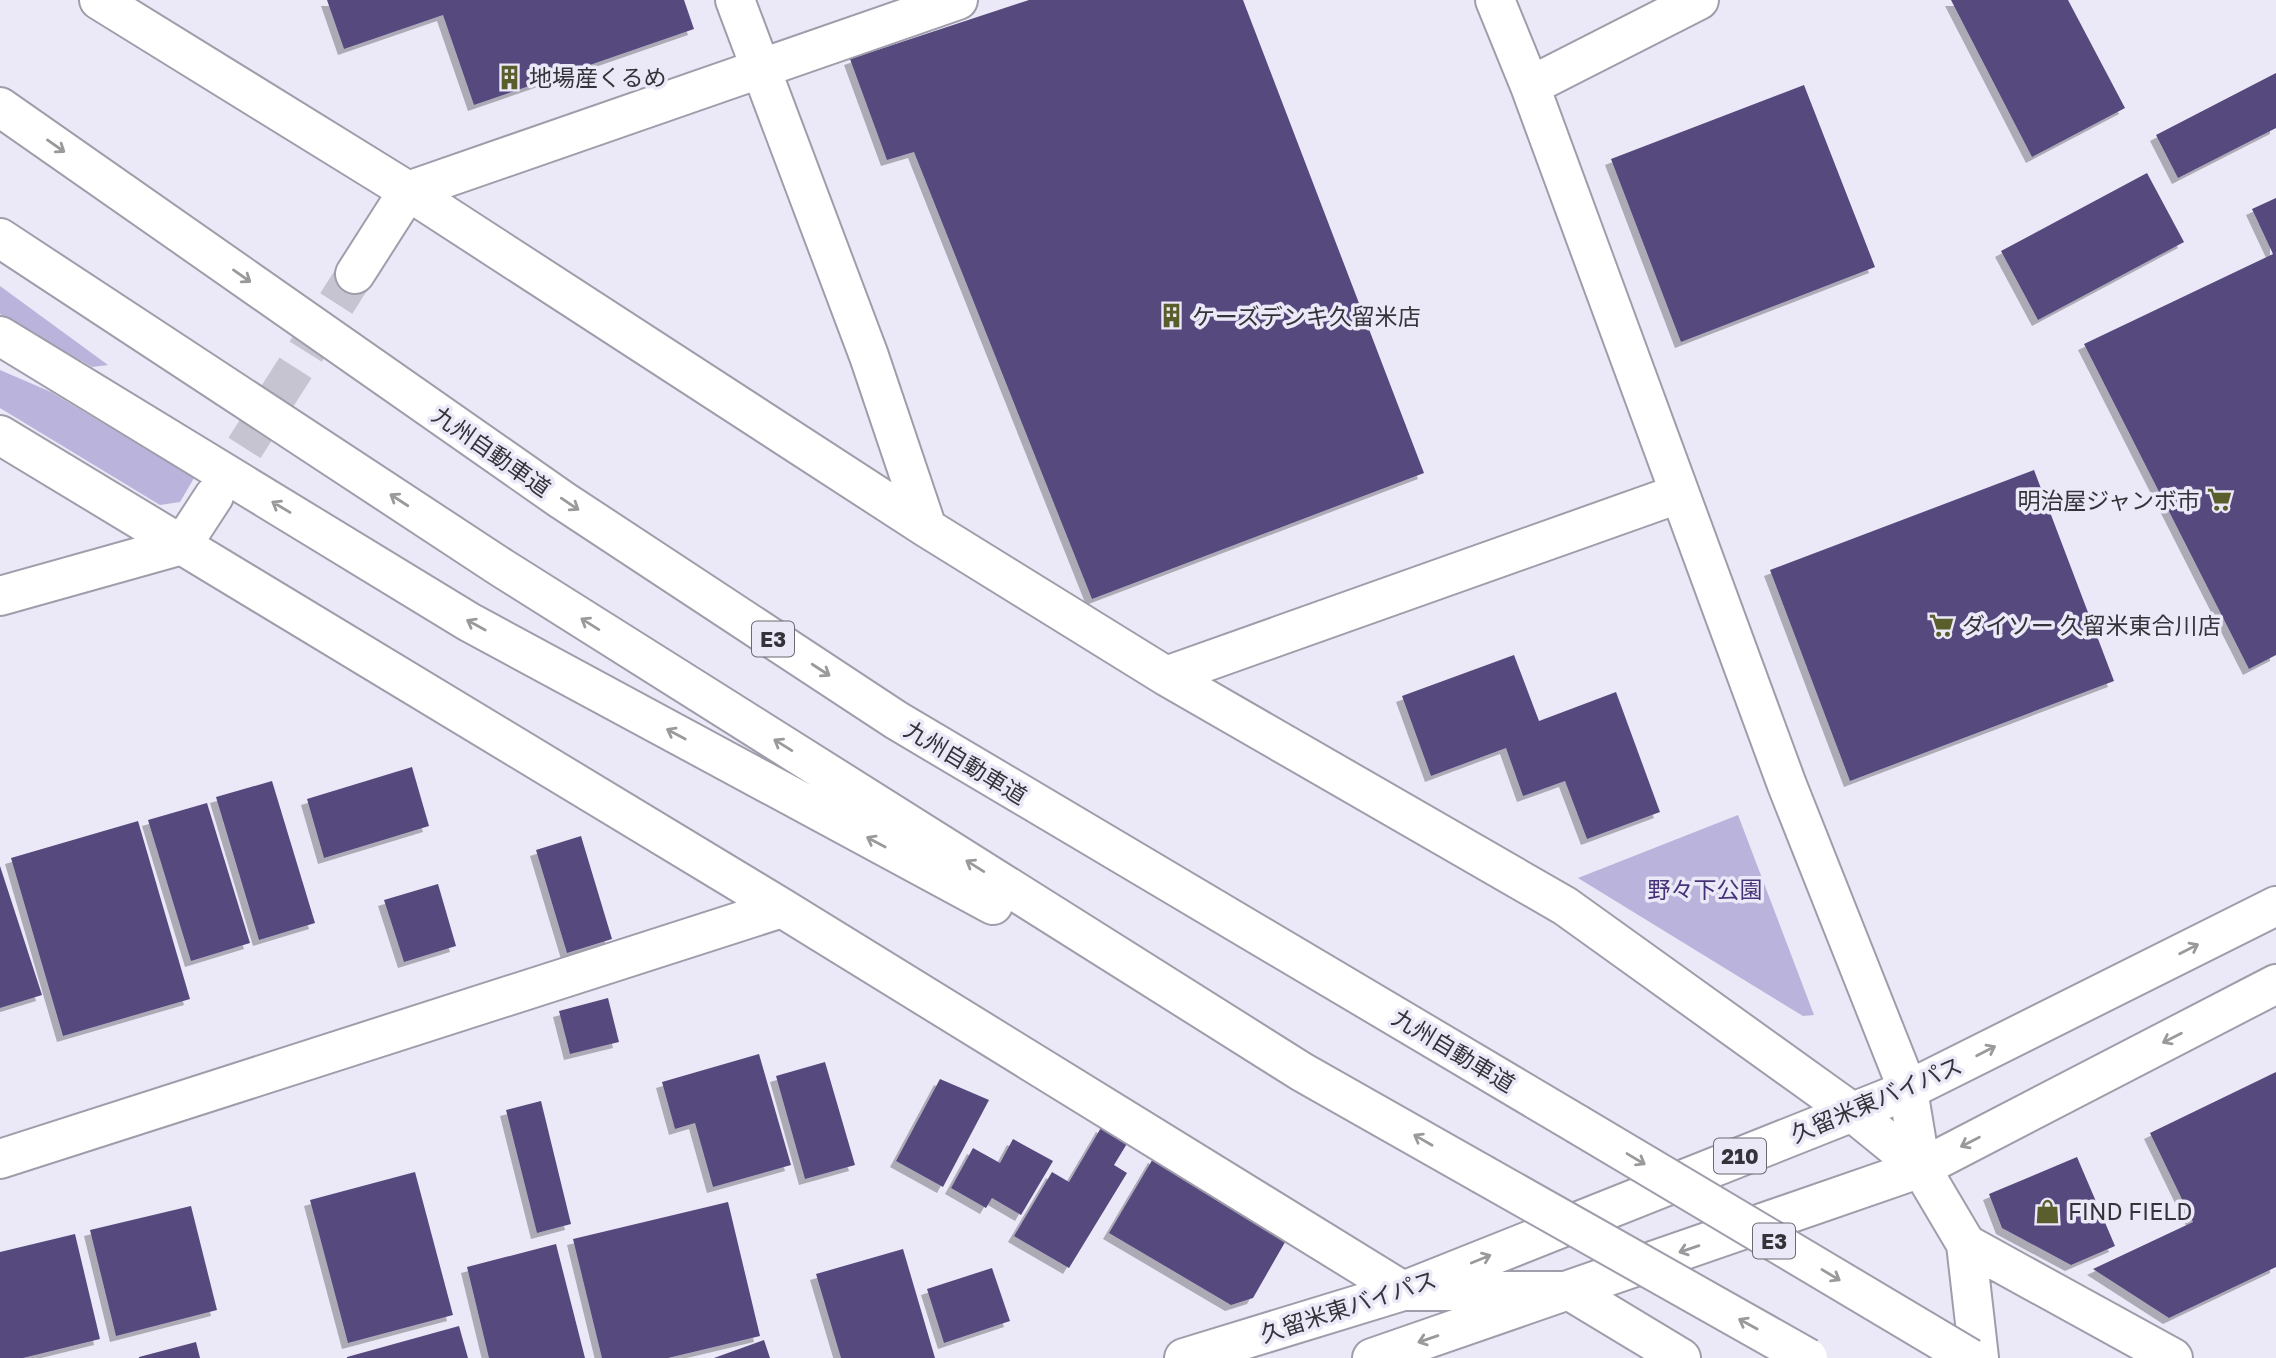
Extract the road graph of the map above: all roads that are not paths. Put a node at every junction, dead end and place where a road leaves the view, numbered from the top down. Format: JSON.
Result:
{"nodes":[{"id":1,"x":99,"y":0,"type":"edge"},
{"id":2,"x":735,"y":0,"type":"edge"},
{"id":3,"x":958,"y":0,"type":"edge"},
{"id":4,"x":1495,"y":0,"type":"edge"},
{"id":5,"x":1699,"y":0,"type":"edge"},
{"id":6,"x":760,"y":69,"type":"junction"},
{"id":7,"x":1530,"y":86,"type":"junction"},
{"id":8,"x":0,"y":107,"type":"edge"},
{"id":9,"x":408,"y":191,"type":"junction"},
{"id":10,"x":0,"y":237,"type":"edge"},
{"id":11,"x":355,"y":274,"type":"tunnel mouth"},
{"id":12,"x":0,"y":336,"type":"edge"},
{"id":13,"x":0,"y":435,"type":"edge"},
{"id":14,"x":1678,"y":494,"type":"junction"},
{"id":15,"x":214,"y":496,"type":"tunnel mouth"},
{"id":16,"x":927,"y":528,"type":"junction"},
{"id":17,"x":183,"y":545,"type":"junction"},
{"id":18,"x":0,"y":596,"type":"edge"},
{"id":19,"x":1166,"y":676,"type":"junction"},
{"id":20,"x":2276,"y":906,"type":"edge"},
{"id":21,"x":782,"y":908,"type":"junction"},
{"id":22,"x":2276,"y":984,"type":"edge"},
{"id":23,"x":1303,"y":1072,"type":"junction"},
{"id":24,"x":1908,"y":1090,"type":"junction"},
{"id":25,"x":1852,"y":1112,"type":"junction"},
{"id":26,"x":0,"y":1158,"type":"edge"},
{"id":27,"x":1921,"y":1168,"type":"junction"},
{"id":28,"x":1966,"y":1244,"type":"junction"},
{"id":29,"x":1403,"y":1291,"type":"junction"},
{"id":30,"x":1570,"y":1291,"type":"junction"},
{"id":31,"x":1184,"y":1358,"type":"edge"},
{"id":32,"x":1372,"y":1358,"type":"edge"},
{"id":33,"x":1681,"y":1358,"type":"edge"},
{"id":34,"x":1808,"y":1358,"type":"edge"},
{"id":35,"x":1970,"y":1358,"type":"edge"},
{"id":36,"x":1979,"y":1358,"type":"edge"},
{"id":37,"x":2173,"y":1358,"type":"edge"}],
"edges":[{"from":1,"to":9,"type":"main road"},
{"from":2,"to":6,"type":"main road"},
{"from":3,"to":6,"type":"main road"},
{"from":4,"to":7,"type":"main road"},
{"from":5,"to":7,"type":"main road"},
{"from":6,"to":9,"type":"main road"},
{"from":6,"to":16,"type":"main road"},
{"from":7,"to":14,"type":"main road"},
{"from":8,"to":35,"type":"main road","name":"九州自動車道","number":"E3","one_way":true,"bridge":true},
{"from":9,"to":11,"type":"main road"},
{"from":9,"to":16,"type":"main road"},
{"from":23,"to":10,"type":"main road","one_way":true},
{"from":23,"to":12,"type":"main road","one_way":true},
{"from":13,"to":17,"type":"main road"},
{"from":14,"to":19,"type":"main road"},
{"from":14,"to":24,"type":"main road"},
{"from":15,"to":17,"type":"main road"},
{"from":16,"to":19,"type":"main road"},
{"from":17,"to":18,"type":"main road"},
{"from":17,"to":21,"type":"main road"},
{"from":19,"to":25,"type":"main road"},
{"from":24,"to":20,"type":"main road","name":"久留米東バイパス","number":"210","one_way":true},
{"from":21,"to":26,"type":"main road"},
{"from":21,"to":29,"type":"main road"},
{"from":22,"to":27,"type":"main road","one_way":true},
{"from":34,"to":23,"type":"main road","one_way":true,"bridge":true},
{"from":24,"to":25,"type":"main road","name":"久留米東バイパス","number":"210"},
{"from":24,"to":27,"type":"main road"},
{"from":25,"to":27,"type":"main road"},
{"from":29,"to":25,"type":"main road","name":"久留米東バイパス","number":"210","one_way":true},
{"from":27,"to":28,"type":"main road"},
{"from":27,"to":30,"type":"main road","one_way":true},
{"from":28,"to":36,"type":"main road"},
{"from":28,"to":37,"type":"main road"},
{"from":29,"to":30,"type":"main road"},
{"from":29,"to":31,"type":"main road","name":"久留米東バイパス","number":"210"},
{"from":30,"to":32,"type":"main road","one_way":true},
{"from":30,"to":33,"type":"main road"}]}
